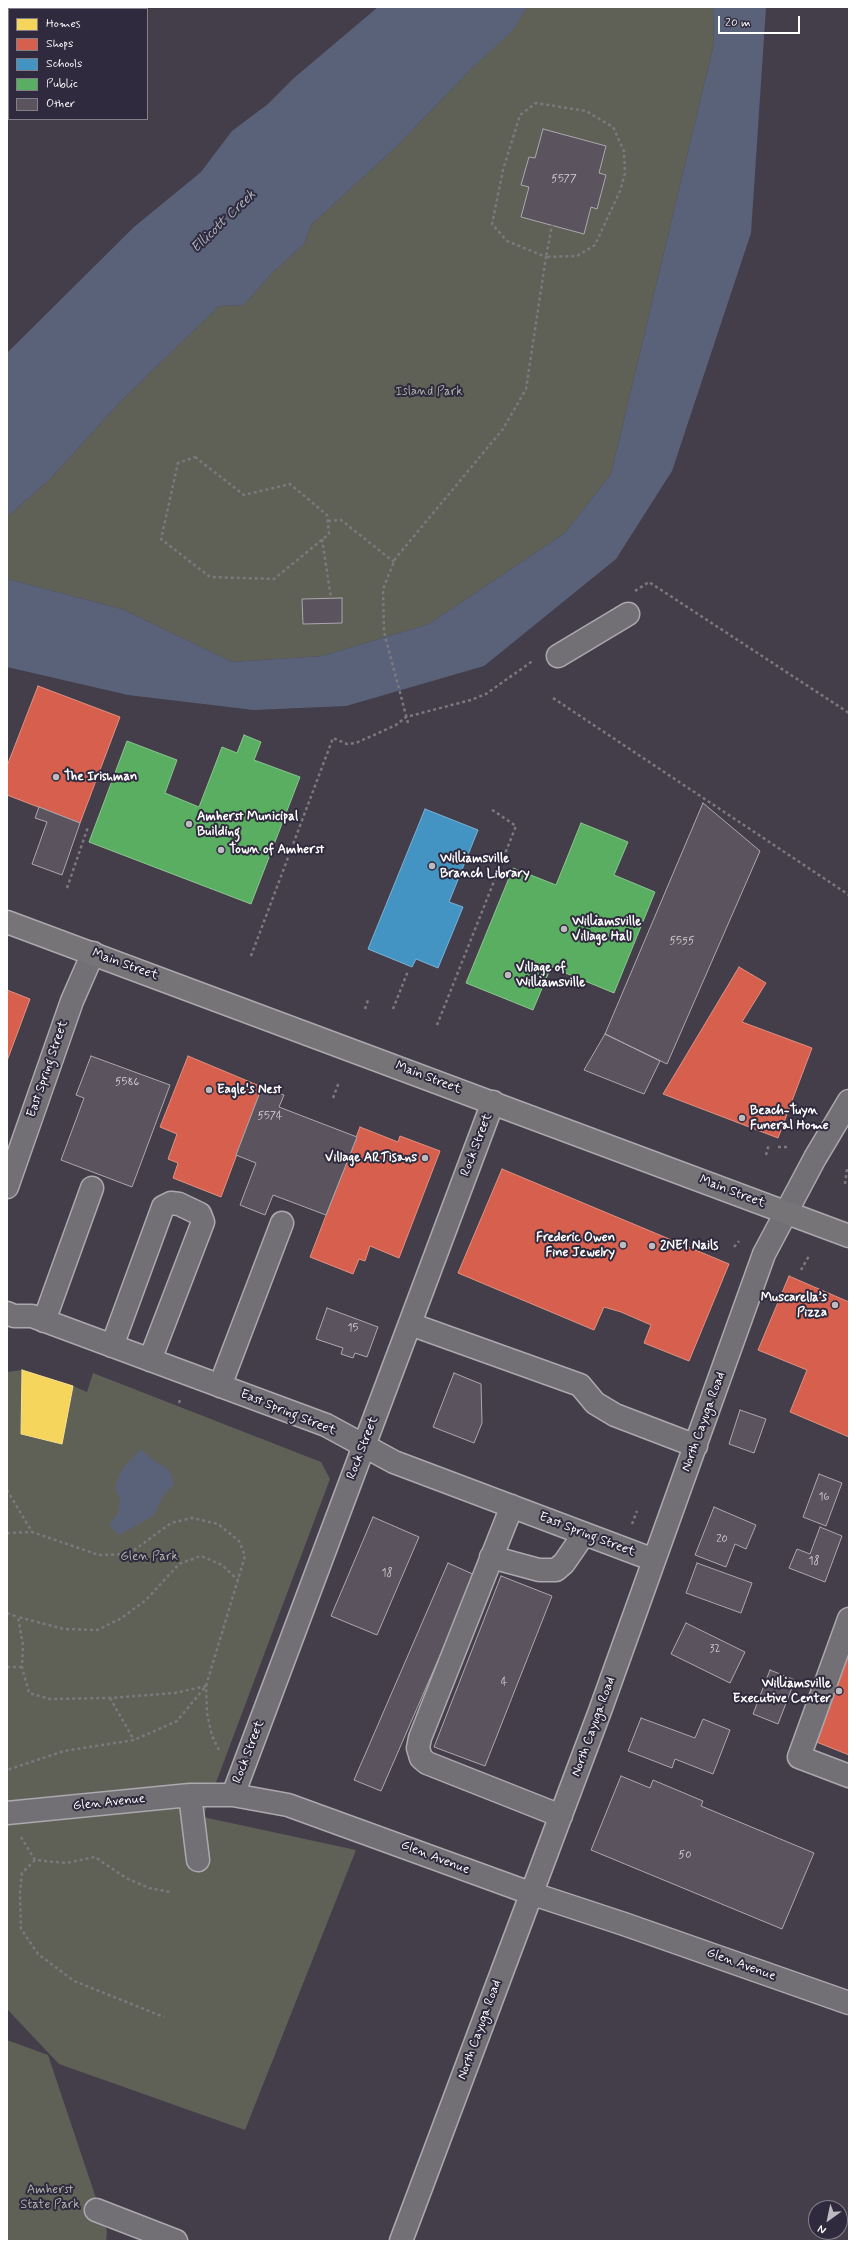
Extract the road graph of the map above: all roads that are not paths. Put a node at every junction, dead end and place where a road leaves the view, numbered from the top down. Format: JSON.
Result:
{"nodes":[{"id":1,"x":629,"y":605,"type":"road end"},
{"id":2,"x":548,"y":657,"type":"road end"},
{"id":3,"x":7,"y":922,"type":"edge"},
{"id":4,"x":93,"y":953,"type":"junction"},
{"id":5,"x":849,"y":1101,"type":"edge"},
{"id":6,"x":493,"y":1102,"type":"junction"},
{"id":7,"x":7,"y":1187,"type":"edge"},
{"id":8,"x":92,"y":1188,"type":"dead end"},
{"id":9,"x":785,"y":1213,"type":"junction"},
{"id":10,"x":282,"y":1223,"type":"dead end"},
{"id":11,"x":849,"y":1236,"type":"edge"},
{"id":12,"x":7,"y":1313,"type":"edge"},
{"id":13,"x":38,"y":1319,"type":"junction"},
{"id":14,"x":410,"y":1324,"type":"junction"},
{"id":15,"x":112,"y":1346,"type":"junction"},
{"id":16,"x":150,"y":1360,"type":"junction"},
{"id":17,"x":220,"y":1386,"type":"junction"},
{"id":18,"x":364,"y":1446,"type":"junction"},
{"id":19,"x":696,"y":1446,"type":"junction"},
{"id":20,"x":512,"y":1506,"type":"junction"},
{"id":21,"x":584,"y":1534,"type":"junction"},
{"id":22,"x":491,"y":1557,"type":"junction"},
{"id":23,"x":654,"y":1560,"type":"junction"},
{"id":24,"x":849,"y":1619,"type":"edge"},
{"id":25,"x":849,"y":1776,"type":"edge"},
{"id":26,"x":190,"y":1795,"type":"junction"},
{"id":27,"x":233,"y":1795,"type":"junction"},
{"id":28,"x":9,"y":1812,"type":"edge"},
{"id":29,"x":561,"y":1816,"type":"junction"},
{"id":30,"x":198,"y":1860,"type":"dead end"},
{"id":31,"x":530,"y":1893,"type":"junction"},
{"id":32,"x":849,"y":2003,"type":"edge"},
{"id":33,"x":96,"y":2210,"type":"dead end"},
{"id":34,"x":176,"y":2241,"type":"edge"},
{"id":35,"x":401,"y":2241,"type":"edge"}],
"edges":[{"from":1,"to":2,"type":"street"},
{"from":3,"to":4,"type":"main road","name":"Main Street"},
{"from":4,"to":6,"type":"main road","name":"Main Street"},
{"from":4,"to":7,"type":"street","name":"East Spring Street"},
{"from":5,"to":9,"type":"street","name":"North Cayuga Road"},
{"from":6,"to":9,"type":"main road","name":"Main Street"},
{"from":6,"to":14,"type":"street","name":"Rock Street"},
{"from":8,"to":13,"type":"street"},
{"from":9,"to":11,"type":"main road","name":"Main Street"},
{"from":9,"to":19,"type":"street","name":"North Cayuga Road"},
{"from":10,"to":17,"type":"street"},
{"from":12,"to":13,"type":"street","name":"East Spring Street"},
{"from":13,"to":15,"type":"street","name":"East Spring Street"},
{"from":14,"to":18,"type":"street","name":"Rock Street"},
{"from":14,"to":19,"type":"street"},
{"from":15,"to":16,"type":"street","name":"East Spring Street"},
{"from":15,"to":16,"type":"street"},
{"from":16,"to":17,"type":"street","name":"East Spring Street"},
{"from":17,"to":18,"type":"street","name":"East Spring Street"},
{"from":18,"to":20,"type":"street","name":"East Spring Street"},
{"from":18,"to":27,"type":"street","name":"Rock Street"},
{"from":19,"to":23,"type":"street","name":"North Cayuga Road"},
{"from":20,"to":21,"type":"street","name":"East Spring Street"},
{"from":20,"to":22,"type":"street"},
{"from":21,"to":22,"type":"street"},
{"from":21,"to":23,"type":"street","name":"East Spring Street"},
{"from":22,"to":29,"type":"street"},
{"from":23,"to":29,"type":"street","name":"North Cayuga Road"},
{"from":24,"to":25,"type":"street"},
{"from":26,"to":27,"type":"street","name":"Glen Avenue"},
{"from":26,"to":28,"type":"street","name":"Glen Avenue"},
{"from":26,"to":30,"type":"street"},
{"from":27,"to":31,"type":"street","name":"Glen Avenue"},
{"from":29,"to":31,"type":"street","name":"North Cayuga Road"},
{"from":31,"to":32,"type":"street","name":"Glen Avenue"},
{"from":31,"to":35,"type":"street","name":"North Cayuga Road"},
{"from":33,"to":34,"type":"street"}]}
